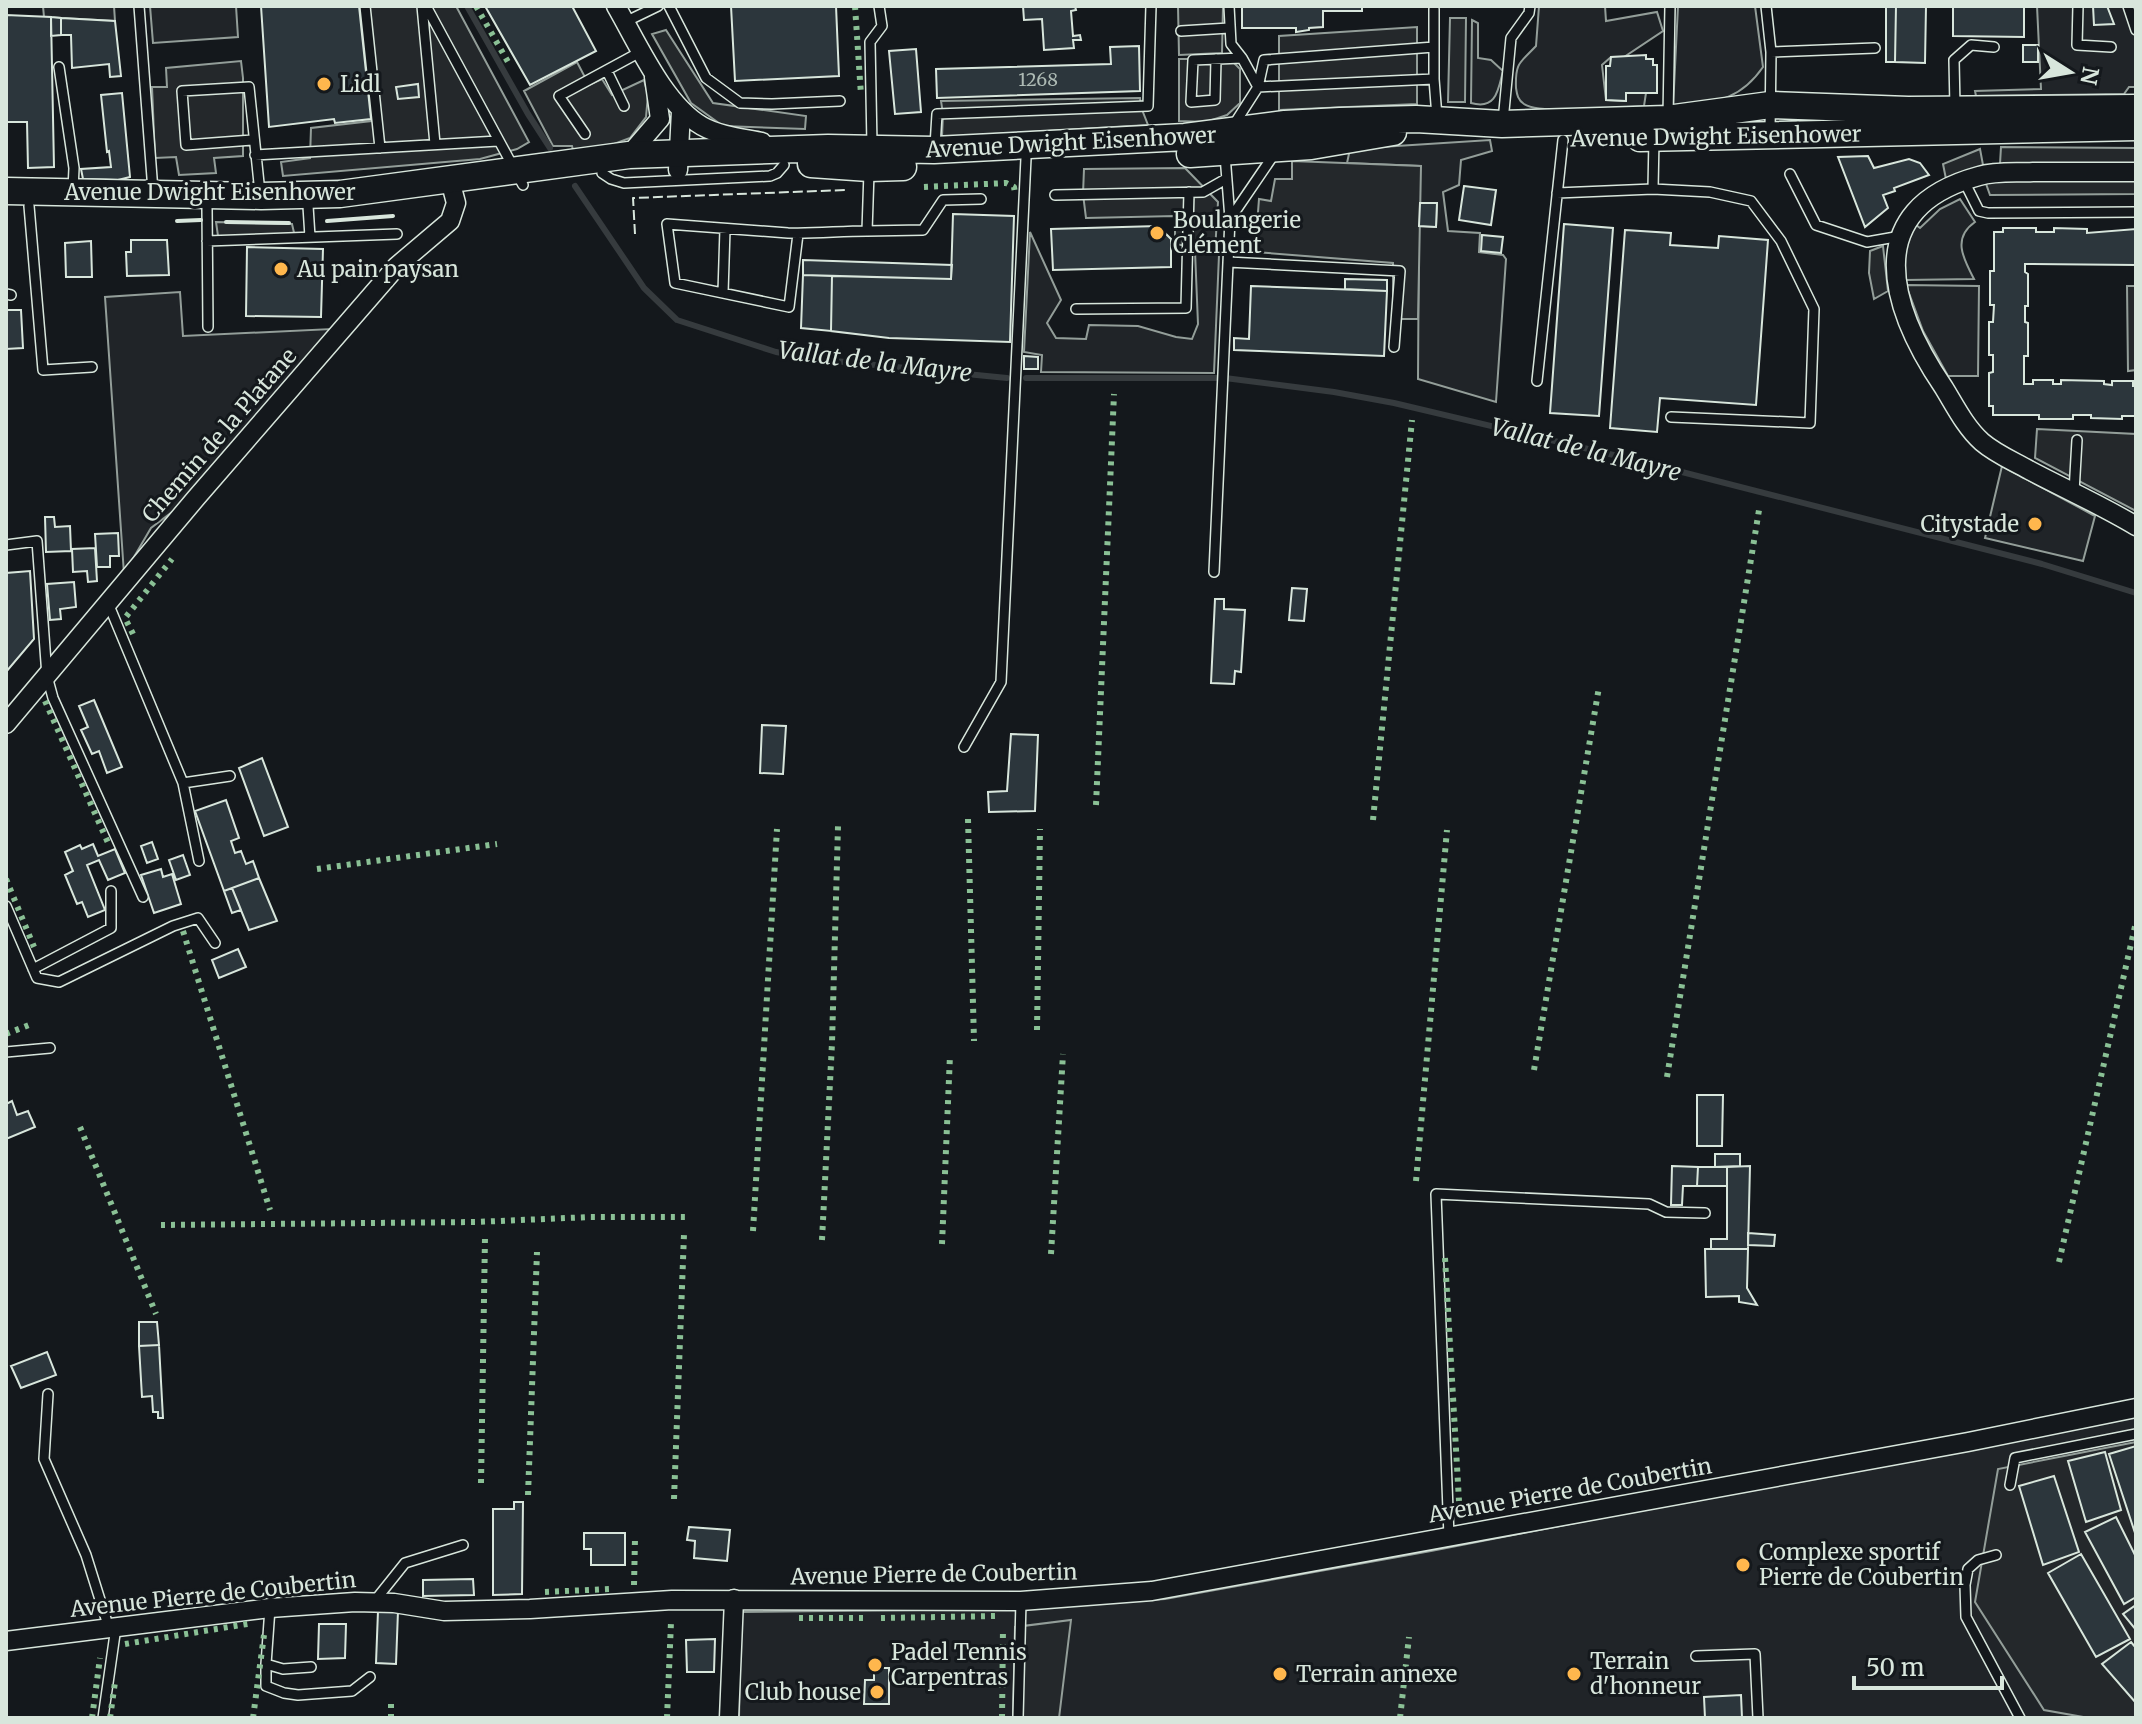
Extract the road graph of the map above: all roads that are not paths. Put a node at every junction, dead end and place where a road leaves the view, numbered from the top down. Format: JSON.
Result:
{"nodes":[{"id":1,"x":139,"y":6,"type":"edge"},
{"id":2,"x":365,"y":6,"type":"edge"},
{"id":3,"x":424,"y":6,"type":"edge"},
{"id":4,"x":658,"y":6,"type":"edge"},
{"id":5,"x":669,"y":6,"type":"edge"},
{"id":6,"x":879,"y":6,"type":"edge"},
{"id":7,"x":1151,"y":6,"type":"edge"},
{"id":8,"x":1229,"y":6,"type":"edge"},
{"id":9,"x":1530,"y":6,"type":"edge"},
{"id":10,"x":1670,"y":6,"type":"edge"},
{"id":11,"x":1766,"y":6,"type":"edge"},
{"id":12,"x":2078,"y":6,"type":"edge"},
{"id":13,"x":2128,"y":6,"type":"edge"},
{"id":14,"x":1434,"y":9,"type":"dead end"},
{"id":15,"x":621,"y":14,"type":"edge"},
{"id":16,"x":1229,"y":28,"type":"junction"},
{"id":17,"x":2136,"y":30,"type":"edge"},
{"id":18,"x":1181,"y":31,"type":"dead end"},
{"id":19,"x":1434,"y":47,"type":"junction"},
{"id":20,"x":1994,"y":47,"type":"dead end"},
{"id":21,"x":2111,"y":47,"type":"dead end"},
{"id":22,"x":1875,"y":48,"type":"dead end"},
{"id":23,"x":642,"y":51,"type":"junction"},
{"id":24,"x":1771,"y":52,"type":"junction"},
{"id":25,"x":1242,"y":58,"type":"junction"},
{"id":26,"x":1216,"y":59,"type":"junction"},
{"id":27,"x":59,"y":67,"type":"dead end"},
{"id":28,"x":607,"y":71,"type":"junction"},
{"id":29,"x":653,"y":71,"type":"junction"},
{"id":30,"x":1434,"y":79,"type":"junction"},
{"id":31,"x":1258,"y":87,"type":"junction"},
{"id":32,"x":840,"y":101,"type":"dead end"},
{"id":33,"x":1770,"y":105,"type":"junction"},
{"id":34,"x":624,"y":106,"type":"dead end"},
{"id":35,"x":2136,"y":108,"type":"edge"},
{"id":36,"x":681,"y":111,"type":"junction"},
{"id":37,"x":660,"y":119,"type":"junction"},
{"id":38,"x":1956,"y":120,"type":"junction"},
{"id":39,"x":1438,"y":121,"type":"junction"},
{"id":40,"x":1502,"y":124,"type":"junction"},
{"id":41,"x":2136,"y":127,"type":"edge"},
{"id":42,"x":1661,"y":128,"type":"junction"},
{"id":43,"x":585,"y":134,"type":"dead end"},
{"id":44,"x":1770,"y":134,"type":"junction"},
{"id":45,"x":252,"y":140,"type":"junction"},
{"id":46,"x":1563,"y":140,"type":"junction"},
{"id":47,"x":498,"y":141,"type":"junction"},
{"id":48,"x":1226,"y":142,"type":"junction"},
{"id":49,"x":435,"y":144,"type":"junction"},
{"id":50,"x":380,"y":148,"type":"junction"},
{"id":51,"x":1278,"y":149,"type":"junction"},
{"id":52,"x":934,"y":150,"type":"junction"},
{"id":53,"x":255,"y":155,"type":"junction"},
{"id":54,"x":629,"y":155,"type":"junction"},
{"id":55,"x":792,"y":157,"type":"junction"},
{"id":56,"x":1026,"y":158,"type":"junction"},
{"id":57,"x":871,"y":159,"type":"junction"},
{"id":58,"x":678,"y":162,"type":"junction"},
{"id":59,"x":2136,"y":172,"type":"edge"},
{"id":60,"x":602,"y":173,"type":"junction"},
{"id":61,"x":1790,"y":174,"type":"dead end"},
{"id":62,"x":519,"y":177,"type":"junction"},
{"id":63,"x":1226,"y":179,"type":"junction"},
{"id":64,"x":1964,"y":181,"type":"junction"},
{"id":65,"x":453,"y":188,"type":"junction"},
{"id":66,"x":1653,"y":189,"type":"junction"},
{"id":67,"x":6,"y":191,"type":"edge"},
{"id":68,"x":1189,"y":192,"type":"junction"},
{"id":69,"x":73,"y":193,"type":"junction"},
{"id":70,"x":1557,"y":193,"type":"junction"},
{"id":71,"x":153,"y":194,"type":"junction"},
{"id":72,"x":1055,"y":195,"type":"dead end"},
{"id":73,"x":261,"y":196,"type":"junction"},
{"id":74,"x":981,"y":199,"type":"dead end"},
{"id":75,"x":17,"y":206,"type":"edge"},
{"id":76,"x":308,"y":206,"type":"junction"},
{"id":77,"x":207,"y":208,"type":"junction"},
{"id":78,"x":2136,"y":212,"type":"edge"},
{"id":79,"x":1230,"y":219,"type":"junction"},
{"id":80,"x":725,"y":229,"type":"junction"},
{"id":81,"x":867,"y":231,"type":"junction"},
{"id":82,"x":397,"y":234,"type":"dead end"},
{"id":83,"x":798,"y":234,"type":"junction"},
{"id":84,"x":1901,"y":236,"type":"junction"},
{"id":85,"x":310,"y":237,"type":"junction"},
{"id":86,"x":207,"y":241,"type":"junction"},
{"id":87,"x":1228,"y":262,"type":"junction"},
{"id":88,"x":723,"y":293,"type":"junction"},
{"id":89,"x":1076,"y":309,"type":"dead end"},
{"id":90,"x":208,"y":327,"type":"dead end"},
{"id":91,"x":1394,"y":347,"type":"dead end"},
{"id":92,"x":92,"y":367,"type":"dead end"},
{"id":93,"x":1537,"y":381,"type":"dead end"},
{"id":94,"x":1671,"y":417,"type":"dead end"},
{"id":95,"x":2077,"y":440,"type":"dead end"},
{"id":96,"x":2074,"y":492,"type":"junction"},
{"id":97,"x":2136,"y":526,"type":"edge"},
{"id":98,"x":6,"y":545,"type":"edge"},
{"id":99,"x":1214,"y":572,"type":"dead end"},
{"id":100,"x":108,"y":603,"type":"junction"},
{"id":101,"x":47,"y":676,"type":"junction"},
{"id":102,"x":6,"y":724,"type":"edge"},
{"id":103,"x":964,"y":747,"type":"dead end"},
{"id":104,"x":230,"y":776,"type":"dead end"},
{"id":105,"x":183,"y":783,"type":"junction"},
{"id":106,"x":199,"y":861,"type":"dead end"},
{"id":107,"x":111,"y":891,"type":"dead end"},
{"id":108,"x":143,"y":897,"type":"dead end"},
{"id":109,"x":6,"y":906,"type":"edge"},
{"id":110,"x":215,"y":943,"type":"dead end"},
{"id":111,"x":33,"y":969,"type":"junction"},
{"id":112,"x":50,"y":1048,"type":"dead end"},
{"id":113,"x":6,"y":1052,"type":"edge"},
{"id":114,"x":1705,"y":1213,"type":"dead end"},
{"id":115,"x":48,"y":1394,"type":"dead end"},
{"id":116,"x":2136,"y":1408,"type":"edge"},
{"id":117,"x":2136,"y":1434,"type":"edge"},
{"id":118,"x":2010,"y":1485,"type":"dead end"},
{"id":119,"x":1449,"y":1537,"type":"junction"},
{"id":120,"x":463,"y":1545,"type":"dead end"},
{"id":121,"x":1996,"y":1555,"type":"dead end"},
{"id":122,"x":734,"y":1599,"type":"junction"},
{"id":123,"x":1021,"y":1601,"type":"junction"},
{"id":124,"x":373,"y":1603,"type":"junction"},
{"id":125,"x":270,"y":1608,"type":"junction"},
{"id":126,"x":116,"y":1627,"type":"junction"},
{"id":127,"x":6,"y":1641,"type":"edge"},
{"id":128,"x":1696,"y":1656,"type":"dead end"},
{"id":129,"x":266,"y":1664,"type":"junction"},
{"id":130,"x":311,"y":1667,"type":"dead end"},
{"id":131,"x":370,"y":1677,"type":"dead end"},
{"id":132,"x":103,"y":1718,"type":"edge"},
{"id":133,"x":729,"y":1718,"type":"edge"},
{"id":134,"x":1018,"y":1718,"type":"edge"},
{"id":135,"x":1758,"y":1718,"type":"edge"},
{"id":136,"x":2020,"y":1718,"type":"edge"}],
"edges":[{"from":1,"to":71,"type":"lane"},
{"from":2,"to":50,"type":"lane"},
{"from":3,"to":47,"type":"lane"},
{"from":3,"to":49,"type":"lane"},
{"from":4,"to":15,"type":"lane"},
{"from":5,"to":32,"type":"lane"},
{"from":6,"to":57,"type":"lane"},
{"from":7,"to":52,"type":"lane"},
{"from":8,"to":16,"type":"lane"},
{"from":9,"to":40,"type":"lane"},
{"from":10,"to":42,"type":"lane"},
{"from":11,"to":24,"type":"lane"},
{"from":12,"to":21,"type":"lane"},
{"from":13,"to":17,"type":"lane"},
{"from":14,"to":19,"type":"lane"},
{"from":15,"to":23,"type":"street"},
{"from":16,"to":18,"type":"lane"},
{"from":16,"to":25,"type":"lane"},
{"from":19,"to":30,"type":"lane"},
{"from":19,"to":31,"type":"lane"},
{"from":20,"to":38,"type":"lane"},
{"from":22,"to":24,"type":"lane"},
{"from":23,"to":28,"type":"lane"},
{"from":23,"to":29,"type":"street"},
{"from":24,"to":33,"type":"lane"},
{"from":25,"to":26,"type":"lane"},
{"from":25,"to":31,"type":"lane"},
{"from":26,"to":26,"type":"lane"},
{"from":27,"to":69,"type":"lane"},
{"from":28,"to":34,"type":"lane"},
{"from":28,"to":43,"type":"lane"},
{"from":29,"to":36,"type":"street"},
{"from":29,"to":37,"type":"street"},
{"from":30,"to":31,"type":"lane"},
{"from":30,"to":39,"type":"lane"},
{"from":31,"to":48,"type":"lane"},
{"from":33,"to":38,"type":"main road","name":"Avenue Dwight Eisenhower"},
{"from":33,"to":42,"type":"main road","name":"Avenue Dwight Eisenhower"},
{"from":33,"to":44,"type":"lane"},
{"from":35,"to":38,"type":"main road","name":"Avenue Dwight Eisenhower"},
{"from":36,"to":55,"type":"street"},
{"from":36,"to":58,"type":"street"},
{"from":37,"to":54,"type":"street"},
{"from":37,"to":58,"type":"street"},
{"from":38,"to":41,"type":"main road","name":"Avenue Dwight Eisenhower"},
{"from":38,"to":44,"type":"main road","name":"Avenue Dwight Eisenhower"},
{"from":39,"to":40,"type":"main road","name":"Avenue Dwight Eisenhower"},
{"from":39,"to":48,"type":"main road","name":"Avenue Dwight Eisenhower"},
{"from":40,"to":42,"type":"main road","name":"Avenue Dwight Eisenhower"},
{"from":42,"to":44,"type":"main road","name":"Avenue Dwight Eisenhower"},
{"from":42,"to":46,"type":"main road","name":"Avenue Dwight Eisenhower"},
{"from":42,"to":66,"type":"lane"},
{"from":45,"to":45,"type":"lane"},
{"from":45,"to":53,"type":"lane"},
{"from":46,"to":51,"type":"main road","name":"Avenue Dwight Eisenhower"},
{"from":46,"to":70,"type":"lane"},
{"from":47,"to":49,"type":"lane"},
{"from":47,"to":62,"type":"lane"},
{"from":48,"to":51,"type":"main road","name":"Avenue Dwight Eisenhower"},
{"from":48,"to":52,"type":"main road","name":"Avenue Dwight Eisenhower"},
{"from":48,"to":56,"type":"main road","name":"Avenue Dwight Eisenhower"},
{"from":48,"to":63,"type":"lane"},
{"from":49,"to":50,"type":"lane"},
{"from":50,"to":53,"type":"lane"},
{"from":51,"to":79,"type":"lane"},
{"from":52,"to":57,"type":"main road","name":"Avenue Dwight Eisenhower"},
{"from":53,"to":73,"type":"lane"},
{"from":54,"to":58,"type":"main road","name":"Avenue Dwight Eisenhower"},
{"from":54,"to":62,"type":"main road","name":"Avenue Dwight Eisenhower"},
{"from":55,"to":57,"type":"main road","name":"Avenue Dwight Eisenhower"},
{"from":55,"to":58,"type":"main road","name":"Avenue Dwight Eisenhower"},
{"from":55,"to":60,"type":"lane"},
{"from":56,"to":57,"type":"main road","name":"Avenue Dwight Eisenhower"},
{"from":56,"to":103,"type":"lane"},
{"from":57,"to":81,"type":"lane"},
{"from":58,"to":60,"type":"main road","name":"Avenue Dwight Eisenhower"},
{"from":59,"to":64,"type":"street"},
{"from":60,"to":62,"type":"main road","name":"Avenue Dwight Eisenhower"},
{"from":61,"to":84,"type":"lane"},
{"from":62,"to":65,"type":"main road","name":"Avenue Dwight Eisenhower"},
{"from":63,"to":68,"type":"lane"},
{"from":63,"to":79,"type":"lane"},
{"from":64,"to":78,"type":"lane"},
{"from":64,"to":84,"type":"street"},
{"from":65,"to":73,"type":"main road","name":"Avenue Dwight Eisenhower"},
{"from":65,"to":76,"type":"main road","name":"Avenue Dwight Eisenhower"},
{"from":65,"to":100,"type":"street","name":"Chemin de la Platane"},
{"from":66,"to":70,"type":"lane"},
{"from":66,"to":94,"type":"lane"},
{"from":67,"to":69,"type":"main road","name":"Avenue Dwight Eisenhower"},
{"from":68,"to":72,"type":"lane"},
{"from":68,"to":89,"type":"lane"},
{"from":69,"to":71,"type":"main road","name":"Avenue Dwight Eisenhower"},
{"from":70,"to":93,"type":"lane"},
{"from":71,"to":73,"type":"main road","name":"Avenue Dwight Eisenhower"},
{"from":74,"to":81,"type":"lane"},
{"from":75,"to":77,"type":"main road","name":"Avenue Dwight Eisenhower"},
{"from":75,"to":92,"type":"lane"},
{"from":76,"to":77,"type":"main road","name":"Avenue Dwight Eisenhower"},
{"from":76,"to":85,"type":"lane"},
{"from":77,"to":86,"type":"lane"},
{"from":79,"to":87,"type":"lane"},
{"from":80,"to":83,"type":"lane"},
{"from":80,"to":88,"type":"lane"},
{"from":80,"to":88,"type":"lane"},
{"from":81,"to":83,"type":"lane"},
{"from":82,"to":85,"type":"lane"},
{"from":83,"to":88,"type":"lane"},
{"from":84,"to":96,"type":"street"},
{"from":85,"to":86,"type":"lane"},
{"from":86,"to":90,"type":"lane"},
{"from":87,"to":91,"type":"lane"},
{"from":87,"to":99,"type":"lane"},
{"from":95,"to":96,"type":"lane"},
{"from":96,"to":97,"type":"street"},
{"from":98,"to":101,"type":"lane"},
{"from":100,"to":101,"type":"street","name":"Chemin de la Platane"},
{"from":100,"to":105,"type":"lane"},
{"from":101,"to":102,"type":"street","name":"Chemin de la Platane"},
{"from":101,"to":108,"type":"lane"},
{"from":104,"to":105,"type":"lane"},
{"from":105,"to":106,"type":"lane"},
{"from":107,"to":111,"type":"lane"},
{"from":109,"to":111,"type":"lane"},
{"from":110,"to":111,"type":"lane"},
{"from":112,"to":113,"type":"lane"},
{"from":114,"to":119,"type":"lane"},
{"from":115,"to":126,"type":"lane"},
{"from":116,"to":119,"type":"street","name":"Avenue Pierre de Coubertin"},
{"from":117,"to":118,"type":"lane"},
{"from":119,"to":123,"type":"street","name":"Avenue Pierre de Coubertin"},
{"from":120,"to":124,"type":"lane"},
{"from":121,"to":136,"type":"lane"},
{"from":122,"to":123,"type":"street","name":"Avenue Pierre de Coubertin"},
{"from":122,"to":124,"type":"street","name":"Avenue Pierre de Coubertin"},
{"from":122,"to":133,"type":"street"},
{"from":123,"to":134,"type":"lane"},
{"from":124,"to":125,"type":"street","name":"Avenue Pierre de Coubertin"},
{"from":125,"to":126,"type":"street","name":"Avenue Pierre de Coubertin"},
{"from":125,"to":129,"type":"lane"},
{"from":126,"to":127,"type":"street","name":"Avenue Pierre de Coubertin"},
{"from":126,"to":132,"type":"lane"},
{"from":128,"to":135,"type":"lane"},
{"from":129,"to":130,"type":"lane"},
{"from":129,"to":131,"type":"lane"}]}
